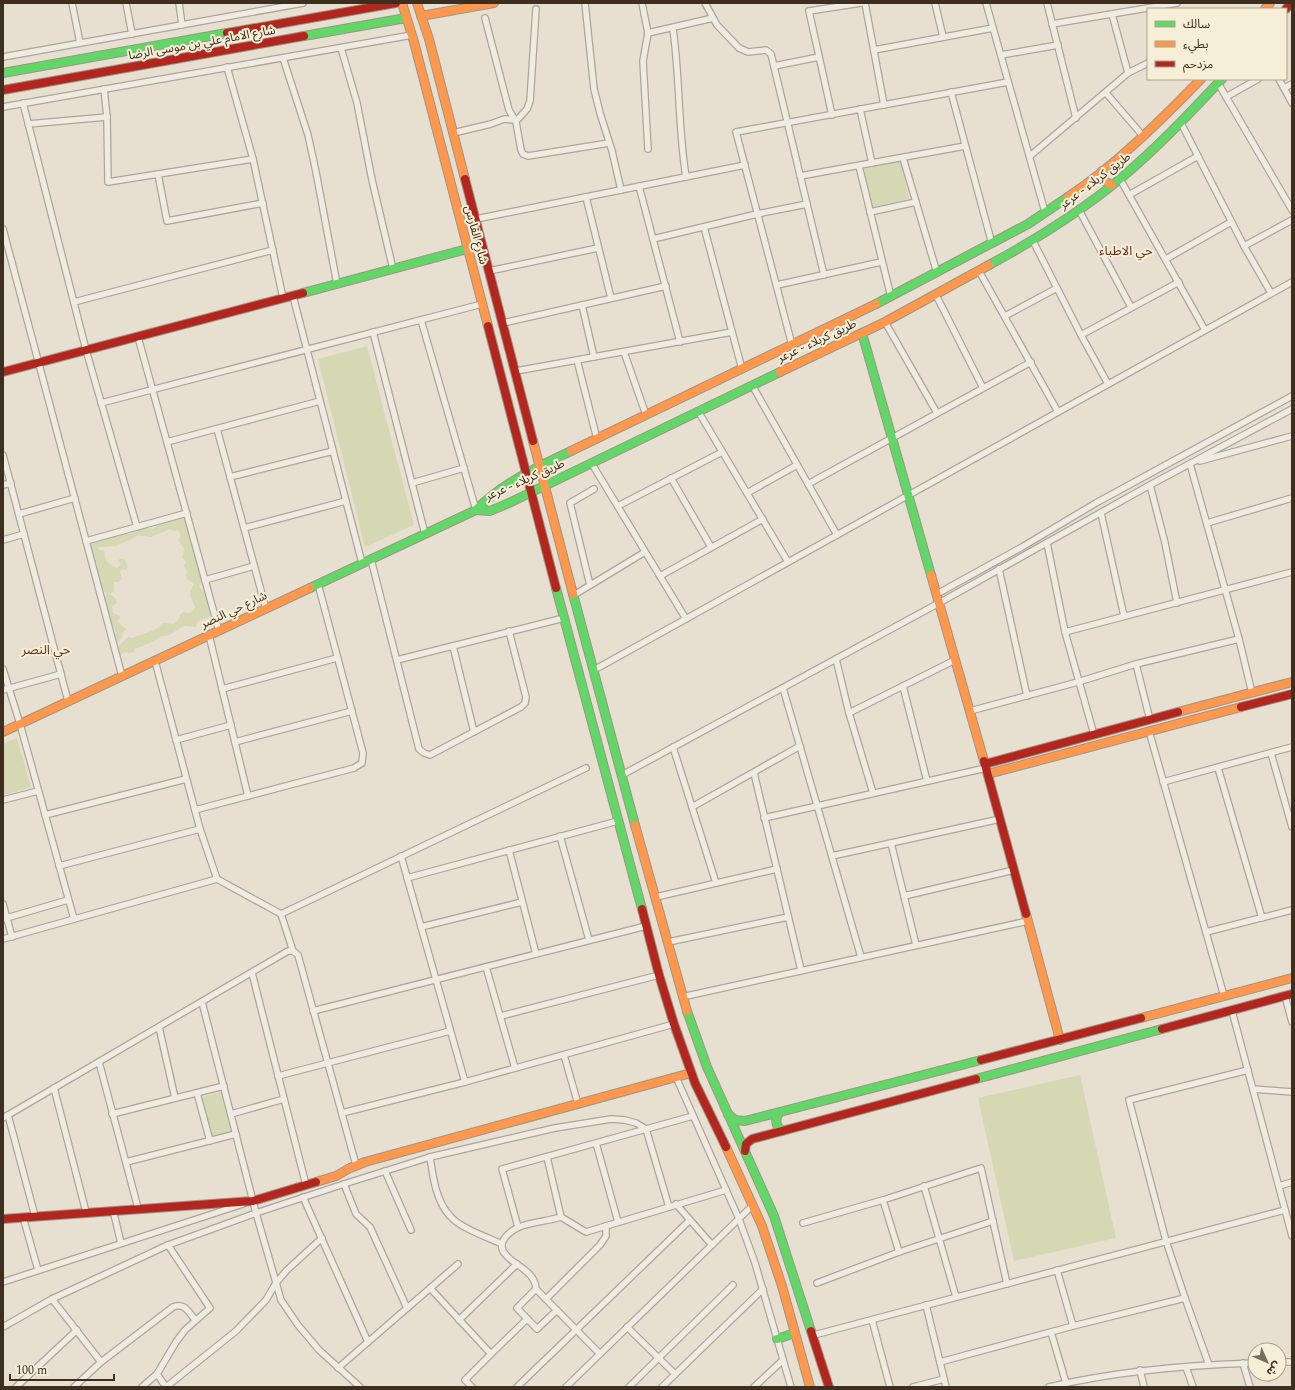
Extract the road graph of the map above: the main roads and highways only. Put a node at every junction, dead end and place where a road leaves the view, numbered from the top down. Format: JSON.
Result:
{"nodes":[{"id":1,"x":396,"y":3,"type":"edge"},
{"id":2,"x":402,"y":3,"type":"edge"},
{"id":3,"x":417,"y":3,"type":"edge"},
{"id":4,"x":494,"y":3,"type":"edge"},
{"id":5,"x":459,"y":6,"type":"edge"},
{"id":6,"x":421,"y":16,"type":"junction"},
{"id":7,"x":406,"y":18,"type":"junction"},
{"id":8,"x":3,"y":73,"type":"edge"},
{"id":9,"x":1201,"y":80,"type":"edge"},
{"id":10,"x":1220,"y":81,"type":"edge"},
{"id":11,"x":3,"y":90,"type":"edge"},
{"id":12,"x":1102,"y":171,"type":"junction"},
{"id":13,"x":1112,"y":185,"type":"junction"},
{"id":14,"x":1079,"y":190,"type":"junction"},
{"id":15,"x":1088,"y":203,"type":"junction"},
{"id":16,"x":467,"y":249,"type":"junction"},
{"id":17,"x":862,"y":333,"type":"junction"},
{"id":18,"x":3,"y":372,"type":"edge"},
{"id":19,"x":534,"y":439,"type":"junction"},
{"id":20,"x":518,"y":441,"type":"junction"},
{"id":21,"x":536,"y":448,"type":"junction"},
{"id":22,"x":556,"y":459,"type":"junction"},
{"id":23,"x":540,"y":466,"type":"junction"},
{"id":24,"x":526,"y":474,"type":"junction"},
{"id":25,"x":567,"y":475,"type":"junction"},
{"id":26,"x":546,"y":486,"type":"junction"},
{"id":27,"x":531,"y":493,"type":"junction"},
{"id":28,"x":551,"y":509,"type":"junction"},
{"id":29,"x":476,"y":510,"type":"junction"},
{"id":30,"x":560,"y":542,"type":"junction"},
{"id":31,"x":544,"y":544,"type":"junction"},
{"id":32,"x":1292,"y":682,"type":"edge"},
{"id":33,"x":1292,"y":694,"type":"edge"},
{"id":34,"x":1208,"y":704,"type":"junction"},
{"id":35,"x":1198,"y":707,"type":"junction"},
{"id":36,"x":1210,"y":715,"type":"junction"},
{"id":37,"x":1200,"y":718,"type":"junction"},
{"id":38,"x":3,"y":732,"type":"edge"},
{"id":39,"x":998,"y":761,"type":"junction"},
{"id":40,"x":986,"y":769,"type":"junction"},
{"id":41,"x":1000,"y":771,"type":"junction"},
{"id":42,"x":1292,"y":978,"type":"edge"},
{"id":43,"x":1289,"y":995,"type":"edge"},
{"id":44,"x":1131,"y":1021,"type":"junction"},
{"id":45,"x":1110,"y":1027,"type":"junction"},
{"id":46,"x":1134,"y":1036,"type":"junction"},
{"id":47,"x":1060,"y":1040,"type":"junction"},
{"id":48,"x":1114,"y":1042,"type":"junction"},
{"id":49,"x":691,"y":1072,"type":"junction"},
{"id":50,"x":779,"y":1112,"type":"junction"},
{"id":51,"x":728,"y":1114,"type":"junction"},
{"id":52,"x":782,"y":1131,"type":"junction"},
{"id":53,"x":745,"y":1152,"type":"junction"},
{"id":54,"x":3,"y":1219,"type":"edge"},
{"id":55,"x":795,"y":1333,"type":"junction"},
{"id":56,"x":777,"y":1339,"type":"road end"},
{"id":57,"x":810,"y":1387,"type":"edge"},
{"id":58,"x":829,"y":1387,"type":"edge"}],
"edges":[{"from":1,"to":8,"type":"main road","name":"شارع الامام علي بن موسى الرضا"},
{"from":2,"to":7,"type":"main road","name":"شارع الفارس"},
{"from":3,"to":6,"type":"main road","name":"شارع الفارس"},
{"from":4,"to":5,"type":"main road"},
{"from":5,"to":6,"type":"main road"},
{"from":6,"to":7,"type":"main road","name":"شارع الامام علي بن موسى الرضا"},
{"from":6,"to":19,"type":"main road","name":"شارع الفارس"},
{"from":7,"to":11,"type":"main road","name":"شارع الامام علي بن موسى الرضا"},
{"from":7,"to":16,"type":"main road","name":"شارع الفارس"},
{"from":9,"to":12,"type":"main road","name":"طريق كربلاء - عرعر"},
{"from":10,"to":13,"type":"main road","name":"طريق كربلاء - عرعر"},
{"from":12,"to":13,"type":"main road"},
{"from":12,"to":14,"type":"main road","name":"طريق كربلاء - عرعر"},
{"from":13,"to":15,"type":"main road","name":"طريق كربلاء - عرعر"},
{"from":14,"to":15,"type":"main road"},
{"from":14,"to":22,"type":"main road","name":"طريق كربلاء - عرعر"},
{"from":15,"to":17,"type":"main road","name":"طريق كربلاء - عرعر"},
{"from":16,"to":18,"type":"main road"},
{"from":16,"to":20,"type":"main road","name":"شارع الفارس"},
{"from":17,"to":25,"type":"main road","name":"طريق كربلاء - عرعر"},
{"from":17,"to":40,"type":"main road"},
{"from":19,"to":20,"type":"main road"},
{"from":19,"to":21,"type":"main road","name":"شارع الفارس"},
{"from":20,"to":24,"type":"main road","name":"شارع الفارس"},
{"from":21,"to":22,"type":"main road"},
{"from":21,"to":23,"type":"main road","name":"شارع الفارس"},
{"from":22,"to":23,"type":"main road","name":"طريق كربلاء - عرعر"},
{"from":23,"to":24,"type":"main road","name":"طريق كربلاء - عرعر"},
{"from":23,"to":26,"type":"main road","name":"شارع الفارس"},
{"from":24,"to":27,"type":"main road","name":"شارع الفارس"},
{"from":24,"to":29,"type":"main road","name":"طريق كربلاء - عرعر"},
{"from":25,"to":26,"type":"main road","name":"طريق كربلاء - عرعر"},
{"from":25,"to":28,"type":"main road"},
{"from":26,"to":27,"type":"main road","name":"طريق كربلاء - عرعر"},
{"from":26,"to":28,"type":"main road","name":"شارع الفارس"},
{"from":27,"to":29,"type":"main road","name":"طريق كربلاء - عرعر"},
{"from":27,"to":31,"type":"main road","name":"شارع الفارس"},
{"from":28,"to":30,"type":"main road","name":"شارع الفارس"},
{"from":29,"to":38,"type":"main road","name":"شارع حي النصر"},
{"from":30,"to":31,"type":"main road"},
{"from":30,"to":51,"type":"main road","name":"شارع الفارس"},
{"from":31,"to":49,"type":"main road","name":"شارع الفارس"},
{"from":32,"to":34,"type":"main road"},
{"from":33,"to":36,"type":"main road"},
{"from":34,"to":35,"type":"main road"},
{"from":34,"to":36,"type":"main road"},
{"from":35,"to":37,"type":"main road"},
{"from":35,"to":39,"type":"main road"},
{"from":36,"to":37,"type":"main road"},
{"from":37,"to":41,"type":"main road"},
{"from":39,"to":40,"type":"main road"},
{"from":39,"to":41,"type":"main road"},
{"from":40,"to":41,"type":"main road"},
{"from":40,"to":47,"type":"main road"},
{"from":42,"to":44,"type":"main road"},
{"from":43,"to":46,"type":"main road"},
{"from":44,"to":45,"type":"main road"},
{"from":44,"to":46,"type":"main road"},
{"from":45,"to":47,"type":"main road"},
{"from":45,"to":48,"type":"main road"},
{"from":46,"to":48,"type":"main road"},
{"from":47,"to":50,"type":"main road"},
{"from":48,"to":52,"type":"main road"},
{"from":49,"to":54,"type":"main road"},
{"from":49,"to":55,"type":"main road","name":"شارع الفارس"},
{"from":50,"to":51,"type":"main road"},
{"from":50,"to":52,"type":"main road"},
{"from":51,"to":53,"type":"main road","name":"شارع الفارس"},
{"from":52,"to":53,"type":"main road"},
{"from":53,"to":58,"type":"main road","name":"شارع الفارس"},
{"from":55,"to":56,"type":"main road"},
{"from":55,"to":57,"type":"main road","name":"شارع الفارس"}]}
